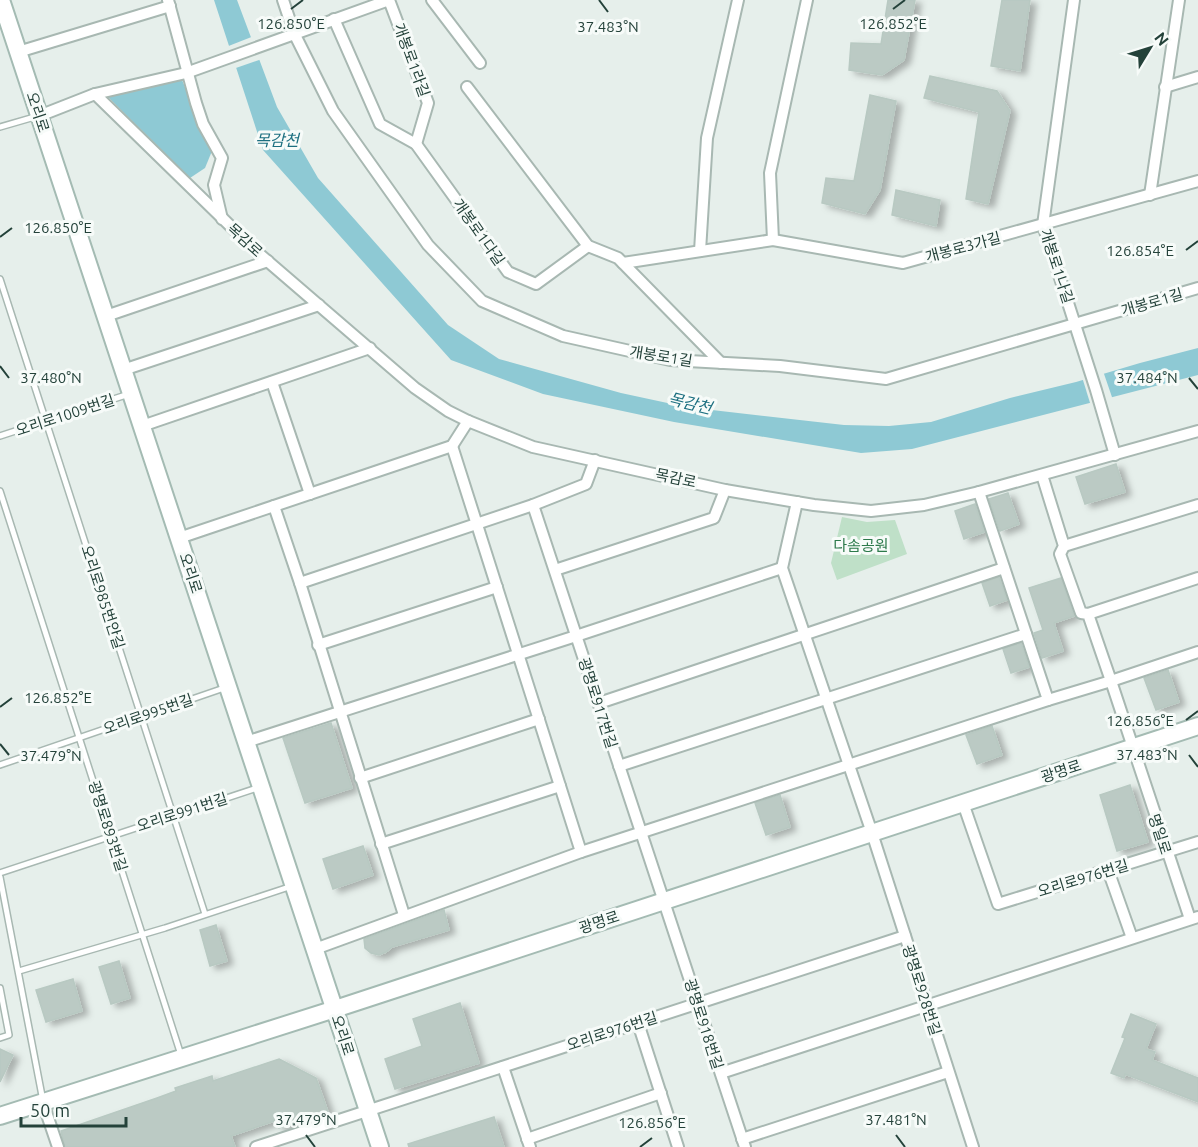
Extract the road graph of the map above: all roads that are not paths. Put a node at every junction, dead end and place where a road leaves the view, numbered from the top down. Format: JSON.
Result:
{"nodes":[{"id":1,"x":1,"y":0,"type":"edge"},
{"id":2,"x":283,"y":0,"type":"edge"},
{"id":3,"x":389,"y":0,"type":"edge"},
{"id":4,"x":432,"y":0,"type":"edge"},
{"id":5,"x":738,"y":0,"type":"edge"},
{"id":6,"x":807,"y":0,"type":"edge"},
{"id":7,"x":1074,"y":0,"type":"edge"},
{"id":8,"x":1179,"y":0,"type":"edge"},
{"id":9,"x":169,"y":3,"type":"edge"},
{"id":10,"x":334,"y":19,"type":"junction"},
{"id":11,"x":291,"y":34,"type":"junction"},
{"id":12,"x":18,"y":52,"type":"junction"},
{"id":13,"x":480,"y":63,"type":"dead end"},
{"id":14,"x":191,"y":71,"type":"junction"},
{"id":15,"x":1198,"y":77,"type":"edge"},
{"id":16,"x":467,"y":87,"type":"dead end"},
{"id":17,"x":1166,"y":87,"type":"junction"},
{"id":18,"x":95,"y":94,"type":"junction"},
{"id":19,"x":39,"y":116,"type":"junction"},
{"id":20,"x":0,"y":127,"type":"edge"},
{"id":21,"x":416,"y":144,"type":"junction"},
{"id":22,"x":1198,"y":182,"type":"edge"},
{"id":23,"x":1150,"y":195,"type":"junction"},
{"id":24,"x":222,"y":219,"type":"junction"},
{"id":25,"x":1042,"y":225,"type":"junction"},
{"id":26,"x":772,"y":240,"type":"junction"},
{"id":27,"x":588,"y":246,"type":"junction"},
{"id":28,"x":700,"y":251,"type":"junction"},
{"id":29,"x":268,"y":261,"type":"junction"},
{"id":30,"x":623,"y":263,"type":"junction"},
{"id":31,"x":0,"y":279,"type":"edge"},
{"id":32,"x":1198,"y":288,"type":"edge"},
{"id":33,"x":319,"y":304,"type":"junction"},
{"id":34,"x":106,"y":316,"type":"junction"},
{"id":35,"x":1076,"y":323,"type":"junction"},
{"id":36,"x":370,"y":348,"type":"junction"},
{"id":37,"x":721,"y":363,"type":"junction"},
{"id":38,"x":123,"y":370,"type":"junction"},
{"id":39,"x":272,"y":382,"type":"junction"},
{"id":40,"x":131,"y":393,"type":"junction"},
{"id":41,"x":46,"y":421,"type":"junction"},
{"id":42,"x":468,"y":421,"type":"junction"},
{"id":43,"x":142,"y":426,"type":"junction"},
{"id":44,"x":1198,"y":431,"type":"edge"},
{"id":45,"x":0,"y":436,"type":"edge"},
{"id":46,"x":452,"y":446,"type":"junction"},
{"id":47,"x":1115,"y":455,"type":"junction"},
{"id":48,"x":595,"y":460,"type":"junction"},
{"id":49,"x":1042,"y":475,"type":"junction"},
{"id":50,"x":725,"y":490,"type":"junction"},
{"id":51,"x":0,"y":491,"type":"edge"},
{"id":52,"x":979,"y":492,"type":"junction"},
{"id":53,"x":309,"y":494,"type":"junction"},
{"id":54,"x":797,"y":502,"type":"junction"},
{"id":55,"x":533,"y":505,"type":"junction"},
{"id":56,"x":1198,"y":505,"type":"edge"},
{"id":57,"x":274,"y":506,"type":"junction"},
{"id":58,"x":476,"y":524,"type":"junction"},
{"id":59,"x":179,"y":538,"type":"junction"},
{"id":60,"x":1064,"y":546,"type":"junction"},
{"id":61,"x":782,"y":568,"type":"junction"},
{"id":62,"x":1004,"y":568,"type":"junction"},
{"id":63,"x":555,"y":570,"type":"junction"},
{"id":64,"x":1198,"y":578,"type":"edge"},
{"id":65,"x":300,"y":583,"type":"junction"},
{"id":66,"x":497,"y":587,"type":"junction"},
{"id":67,"x":1088,"y":614,"type":"junction"},
{"id":68,"x":1026,"y":634,"type":"junction"},
{"id":69,"x":576,"y":636,"type":"junction"},
{"id":70,"x":805,"y":636,"type":"junction"},
{"id":71,"x":318,"y":645,"type":"junction"},
{"id":72,"x":1198,"y":652,"type":"edge"},
{"id":73,"x":518,"y":655,"type":"junction"},
{"id":74,"x":1111,"y":681,"type":"junction"},
{"id":75,"x":228,"y":687,"type":"junction"},
{"id":76,"x":827,"y":700,"type":"junction"},
{"id":77,"x":1048,"y":700,"type":"junction"},
{"id":78,"x":598,"y":703,"type":"junction"},
{"id":79,"x":339,"y":712,"type":"junction"},
{"id":80,"x":141,"y":716,"type":"junction"},
{"id":81,"x":539,"y":718,"type":"junction"},
{"id":82,"x":1198,"y":726,"type":"edge"},
{"id":83,"x":79,"y":737,"type":"junction"},
{"id":84,"x":246,"y":741,"type":"junction"},
{"id":85,"x":1132,"y":748,"type":"junction"},
{"id":86,"x":0,"y":765,"type":"edge"},
{"id":87,"x":619,"y":766,"type":"junction"},
{"id":88,"x":849,"y":766,"type":"junction"},
{"id":89,"x":360,"y":778,"type":"junction"},
{"id":90,"x":560,"y":786,"type":"junction"},
{"id":91,"x":261,"y":787,"type":"junction"},
{"id":92,"x":963,"y":803,"type":"junction"},
{"id":93,"x":173,"y":815,"type":"junction"},
{"id":94,"x":641,"y":832,"type":"junction"},
{"id":95,"x":872,"y":833,"type":"junction"},
{"id":96,"x":111,"y":835,"type":"junction"},
{"id":97,"x":1198,"y":842,"type":"edge"},
{"id":98,"x":381,"y":844,"type":"junction"},
{"id":99,"x":581,"y":852,"type":"junction"},
{"id":100,"x":1166,"y":852,"type":"junction"},
{"id":101,"x":1108,"y":870,"type":"junction"},
{"id":102,"x":0,"y":875,"type":"edge"},
{"id":103,"x":294,"y":886,"type":"junction"},
{"id":104,"x":664,"y":901,"type":"junction"},
{"id":105,"x":205,"y":914,"type":"junction"},
{"id":106,"x":404,"y":915,"type":"junction"},
{"id":107,"x":1194,"y":918,"type":"edge"},
{"id":108,"x":142,"y":934,"type":"junction"},
{"id":109,"x":905,"y":936,"type":"junction"},
{"id":110,"x":1132,"y":938,"type":"junction"},
{"id":111,"x":315,"y":949,"type":"junction"},
{"id":112,"x":19,"y":971,"type":"junction"},
{"id":113,"x":0,"y":988,"type":"edge"},
{"id":114,"x":698,"y":1003,"type":"junction"},
{"id":115,"x":927,"y":1005,"type":"junction"},
{"id":116,"x":335,"y":1010,"type":"junction"},
{"id":117,"x":638,"y":1023,"type":"junction"},
{"id":118,"x":0,"y":1038,"type":"edge"},
{"id":119,"x":182,"y":1058,"type":"junction"},
{"id":120,"x":503,"y":1067,"type":"junction"},
{"id":121,"x":948,"y":1072,"type":"junction"},
{"id":122,"x":721,"y":1073,"type":"junction"},
{"id":123,"x":661,"y":1093,"type":"junction"},
{"id":124,"x":43,"y":1103,"type":"junction"},
{"id":125,"x":368,"y":1110,"type":"junction"},
{"id":126,"x":0,"y":1116,"type":"edge"},
{"id":127,"x":528,"y":1143,"type":"edge"},
{"id":128,"x":743,"y":1143,"type":"edge"},
{"id":129,"x":278,"y":1144,"type":"edge"},
{"id":130,"x":58,"y":1147,"type":"edge"},
{"id":131,"x":256,"y":1147,"type":"edge"},
{"id":132,"x":380,"y":1147,"type":"edge"},
{"id":133,"x":678,"y":1147,"type":"edge"},
{"id":134,"x":972,"y":1147,"type":"edge"}],
"edges":[{"from":1,"to":12,"type":"main road","name":"오리로"},
{"from":2,"to":11,"type":"street","name":"개봉로1길"},
{"from":3,"to":10,"type":"street","name":"개봉로1라길"},
{"from":3,"to":21,"type":"street","name":"개봉로1라길"},
{"from":4,"to":13,"type":"street"},
{"from":5,"to":28,"type":"street"},
{"from":6,"to":26,"type":"street"},
{"from":7,"to":25,"type":"street","name":"개봉로1나길"},
{"from":8,"to":17,"type":"street"},
{"from":9,"to":12,"type":"street"},
{"from":9,"to":14,"type":"street","name":"목감로"},
{"from":10,"to":11,"type":"street","name":"개봉로1라길"},
{"from":10,"to":21,"type":"street"},
{"from":11,"to":14,"type":"street","name":"개봉로1라길"},
{"from":11,"to":37,"type":"street","name":"개봉로1길"},
{"from":12,"to":19,"type":"main road","name":"오리로"},
{"from":14,"to":18,"type":"street","name":"개봉로1라길"},
{"from":14,"to":24,"type":"street","name":"목감로"},
{"from":15,"to":17,"type":"street"},
{"from":16,"to":27,"type":"street"},
{"from":17,"to":23,"type":"street"},
{"from":18,"to":19,"type":"street"},
{"from":18,"to":24,"type":"street","name":"목감로"},
{"from":19,"to":20,"type":"lane"},
{"from":19,"to":34,"type":"main road","name":"오리로"},
{"from":21,"to":27,"type":"street","name":"개봉로1다길"},
{"from":22,"to":23,"type":"street","name":"개봉로3가길"},
{"from":23,"to":25,"type":"street","name":"개봉로3가길"},
{"from":24,"to":29,"type":"street","name":"목감로"},
{"from":25,"to":26,"type":"street","name":"개봉로3가길"},
{"from":25,"to":35,"type":"street","name":"개봉로1나길"},
{"from":26,"to":28,"type":"street","name":"개봉로3가길"},
{"from":27,"to":30,"type":"street"},
{"from":28,"to":30,"type":"street","name":"개봉로3가길"},
{"from":29,"to":33,"type":"street","name":"목감로"},
{"from":29,"to":34,"type":"street"},
{"from":30,"to":37,"type":"street"},
{"from":31,"to":41,"type":"lane","name":"오리로985번안길"},
{"from":32,"to":35,"type":"street","name":"개봉로1길"},
{"from":33,"to":36,"type":"street","name":"목감로"},
{"from":33,"to":38,"type":"street"},
{"from":34,"to":38,"type":"main road","name":"오리로"},
{"from":35,"to":37,"type":"street","name":"개봉로1길"},
{"from":35,"to":47,"type":"street","name":"개봉로1나길"},
{"from":36,"to":39,"type":"street"},
{"from":36,"to":42,"type":"street","name":"목감로"},
{"from":38,"to":40,"type":"main road","name":"오리로"},
{"from":39,"to":43,"type":"street"},
{"from":39,"to":53,"type":"street"},
{"from":40,"to":41,"type":"lane","name":"오리로1009번길"},
{"from":40,"to":43,"type":"main road","name":"오리로"},
{"from":41,"to":45,"type":"lane","name":"오리로1009번길"},
{"from":41,"to":80,"type":"lane","name":"오리로985번안길"},
{"from":42,"to":46,"type":"street"},
{"from":42,"to":48,"type":"street","name":"목감로"},
{"from":43,"to":59,"type":"main road","name":"오리로"},
{"from":44,"to":47,"type":"street","name":"목감로"},
{"from":46,"to":53,"type":"street"},
{"from":46,"to":58,"type":"street"},
{"from":47,"to":49,"type":"street","name":"목감로"},
{"from":48,"to":50,"type":"street","name":"목감로"},
{"from":48,"to":55,"type":"street"},
{"from":49,"to":52,"type":"street","name":"목감로"},
{"from":49,"to":60,"type":"street"},
{"from":50,"to":54,"type":"street","name":"목감로"},
{"from":50,"to":63,"type":"street"},
{"from":51,"to":83,"type":"lane","name":"광명로893번길"},
{"from":52,"to":54,"type":"street","name":"목감로"},
{"from":52,"to":62,"type":"street"},
{"from":53,"to":57,"type":"street"},
{"from":54,"to":61,"type":"street"},
{"from":55,"to":58,"type":"street"},
{"from":55,"to":63,"type":"street","name":"광명로917번길"},
{"from":56,"to":60,"type":"street"},
{"from":57,"to":59,"type":"street"},
{"from":57,"to":65,"type":"street"},
{"from":58,"to":65,"type":"street"},
{"from":58,"to":66,"type":"street"},
{"from":59,"to":75,"type":"main road","name":"오리로"},
{"from":60,"to":67,"type":"street","name":"명일로"},
{"from":61,"to":69,"type":"street"},
{"from":61,"to":70,"type":"street","name":"광명로928번길"},
{"from":62,"to":68,"type":"street"},
{"from":62,"to":70,"type":"street"},
{"from":63,"to":69,"type":"street","name":"광명로917번길"},
{"from":64,"to":67,"type":"street"},
{"from":65,"to":71,"type":"street"},
{"from":66,"to":71,"type":"street"},
{"from":66,"to":73,"type":"street"},
{"from":67,"to":74,"type":"street","name":"명일로"},
{"from":68,"to":76,"type":"street"},
{"from":68,"to":77,"type":"street"},
{"from":69,"to":73,"type":"street"},
{"from":69,"to":78,"type":"street","name":"광명로917번길"},
{"from":70,"to":76,"type":"street","name":"광명로928번길"},
{"from":70,"to":78,"type":"street"},
{"from":71,"to":79,"type":"street"},
{"from":72,"to":74,"type":"street"},
{"from":73,"to":79,"type":"street"},
{"from":73,"to":81,"type":"street"},
{"from":74,"to":77,"type":"street"},
{"from":74,"to":85,"type":"street","name":"명일로"},
{"from":75,"to":80,"type":"lane","name":"오리로995번길"},
{"from":75,"to":84,"type":"main road","name":"오리로"},
{"from":76,"to":87,"type":"street"},
{"from":76,"to":88,"type":"street","name":"광명로928번길"},
{"from":77,"to":88,"type":"street"},
{"from":78,"to":87,"type":"street","name":"광명로917번길"},
{"from":79,"to":84,"type":"street"},
{"from":79,"to":89,"type":"street"},
{"from":80,"to":83,"type":"lane","name":"오리로995번길"},
{"from":80,"to":93,"type":"lane","name":"오리로985번안길"},
{"from":81,"to":89,"type":"street"},
{"from":81,"to":90,"type":"street"},
{"from":82,"to":85,"type":"main road","name":"광명로"},
{"from":83,"to":86,"type":"lane","name":"오리로995번길"},
{"from":83,"to":96,"type":"lane","name":"광명로893번길"},
{"from":84,"to":91,"type":"main road","name":"오리로"},
{"from":85,"to":92,"type":"main road","name":"광명로"},
{"from":85,"to":100,"type":"street","name":"명일로"},
{"from":87,"to":94,"type":"street","name":"광명로917번길"},
{"from":88,"to":94,"type":"street"},
{"from":88,"to":95,"type":"street","name":"광명로928번길"},
{"from":89,"to":98,"type":"street"},
{"from":90,"to":98,"type":"street"},
{"from":90,"to":99,"type":"street"},
{"from":91,"to":93,"type":"lane","name":"오리로991번길"},
{"from":91,"to":103,"type":"main road","name":"오리로"},
{"from":92,"to":95,"type":"main road","name":"광명로"},
{"from":92,"to":101,"type":"street","name":"오리로976번길"},
{"from":93,"to":96,"type":"lane","name":"오리로991번길"},
{"from":93,"to":105,"type":"lane","name":"오리로985번안길"},
{"from":94,"to":99,"type":"street"},
{"from":94,"to":104,"type":"street","name":"광명로917번길"},
{"from":95,"to":104,"type":"main road","name":"광명로"},
{"from":95,"to":109,"type":"street","name":"광명로928번길"},
{"from":96,"to":102,"type":"lane","name":"오리로991번길"},
{"from":96,"to":108,"type":"lane","name":"광명로893번길"},
{"from":97,"to":100,"type":"street","name":"오리로976번길"},
{"from":98,"to":106,"type":"street"},
{"from":99,"to":106,"type":"street"},
{"from":100,"to":101,"type":"street","name":"오리로976번길"},
{"from":100,"to":107,"type":"street","name":"명일로"},
{"from":101,"to":110,"type":"street"},
{"from":102,"to":112,"type":"lane"},
{"from":103,"to":105,"type":"lane"},
{"from":103,"to":111,"type":"main road","name":"오리로"},
{"from":104,"to":114,"type":"street","name":"광명로918번길"},
{"from":104,"to":116,"type":"main road","name":"광명로"},
{"from":105,"to":108,"type":"lane"},
{"from":106,"to":111,"type":"street"},
{"from":107,"to":110,"type":"street"},
{"from":108,"to":112,"type":"lane"},
{"from":108,"to":119,"type":"lane","name":"광명로893번길"},
{"from":109,"to":114,"type":"street","name":"오리로976번길"},
{"from":109,"to":115,"type":"street","name":"광명로928번길"},
{"from":110,"to":115,"type":"street"},
{"from":111,"to":116,"type":"main road","name":"오리로"},
{"from":112,"to":124,"type":"lane"},
{"from":113,"to":118,"type":"lane"},
{"from":114,"to":117,"type":"street","name":"오리로976번길"},
{"from":114,"to":122,"type":"street","name":"광명로918번길"},
{"from":115,"to":121,"type":"street","name":"광명로928번길"},
{"from":115,"to":122,"type":"street"},
{"from":116,"to":119,"type":"main road","name":"광명로"},
{"from":116,"to":125,"type":"main road","name":"오리로"},
{"from":117,"to":120,"type":"street","name":"오리로976번길"},
{"from":117,"to":123,"type":"street"},
{"from":119,"to":124,"type":"main road","name":"광명로"},
{"from":120,"to":125,"type":"street","name":"오리로976번길"},
{"from":120,"to":127,"type":"street"},
{"from":121,"to":128,"type":"street"},
{"from":121,"to":134,"type":"street","name":"광명로928번길"},
{"from":122,"to":128,"type":"street","name":"광명로918번길"},
{"from":123,"to":127,"type":"street"},
{"from":123,"to":133,"type":"street"},
{"from":124,"to":126,"type":"main road","name":"광명로"},
{"from":124,"to":130,"type":"street"},
{"from":125,"to":129,"type":"street","name":"오리로976번길"},
{"from":125,"to":132,"type":"main road","name":"오리로"},
{"from":129,"to":131,"type":"street","name":"오리로976번길"}]}
